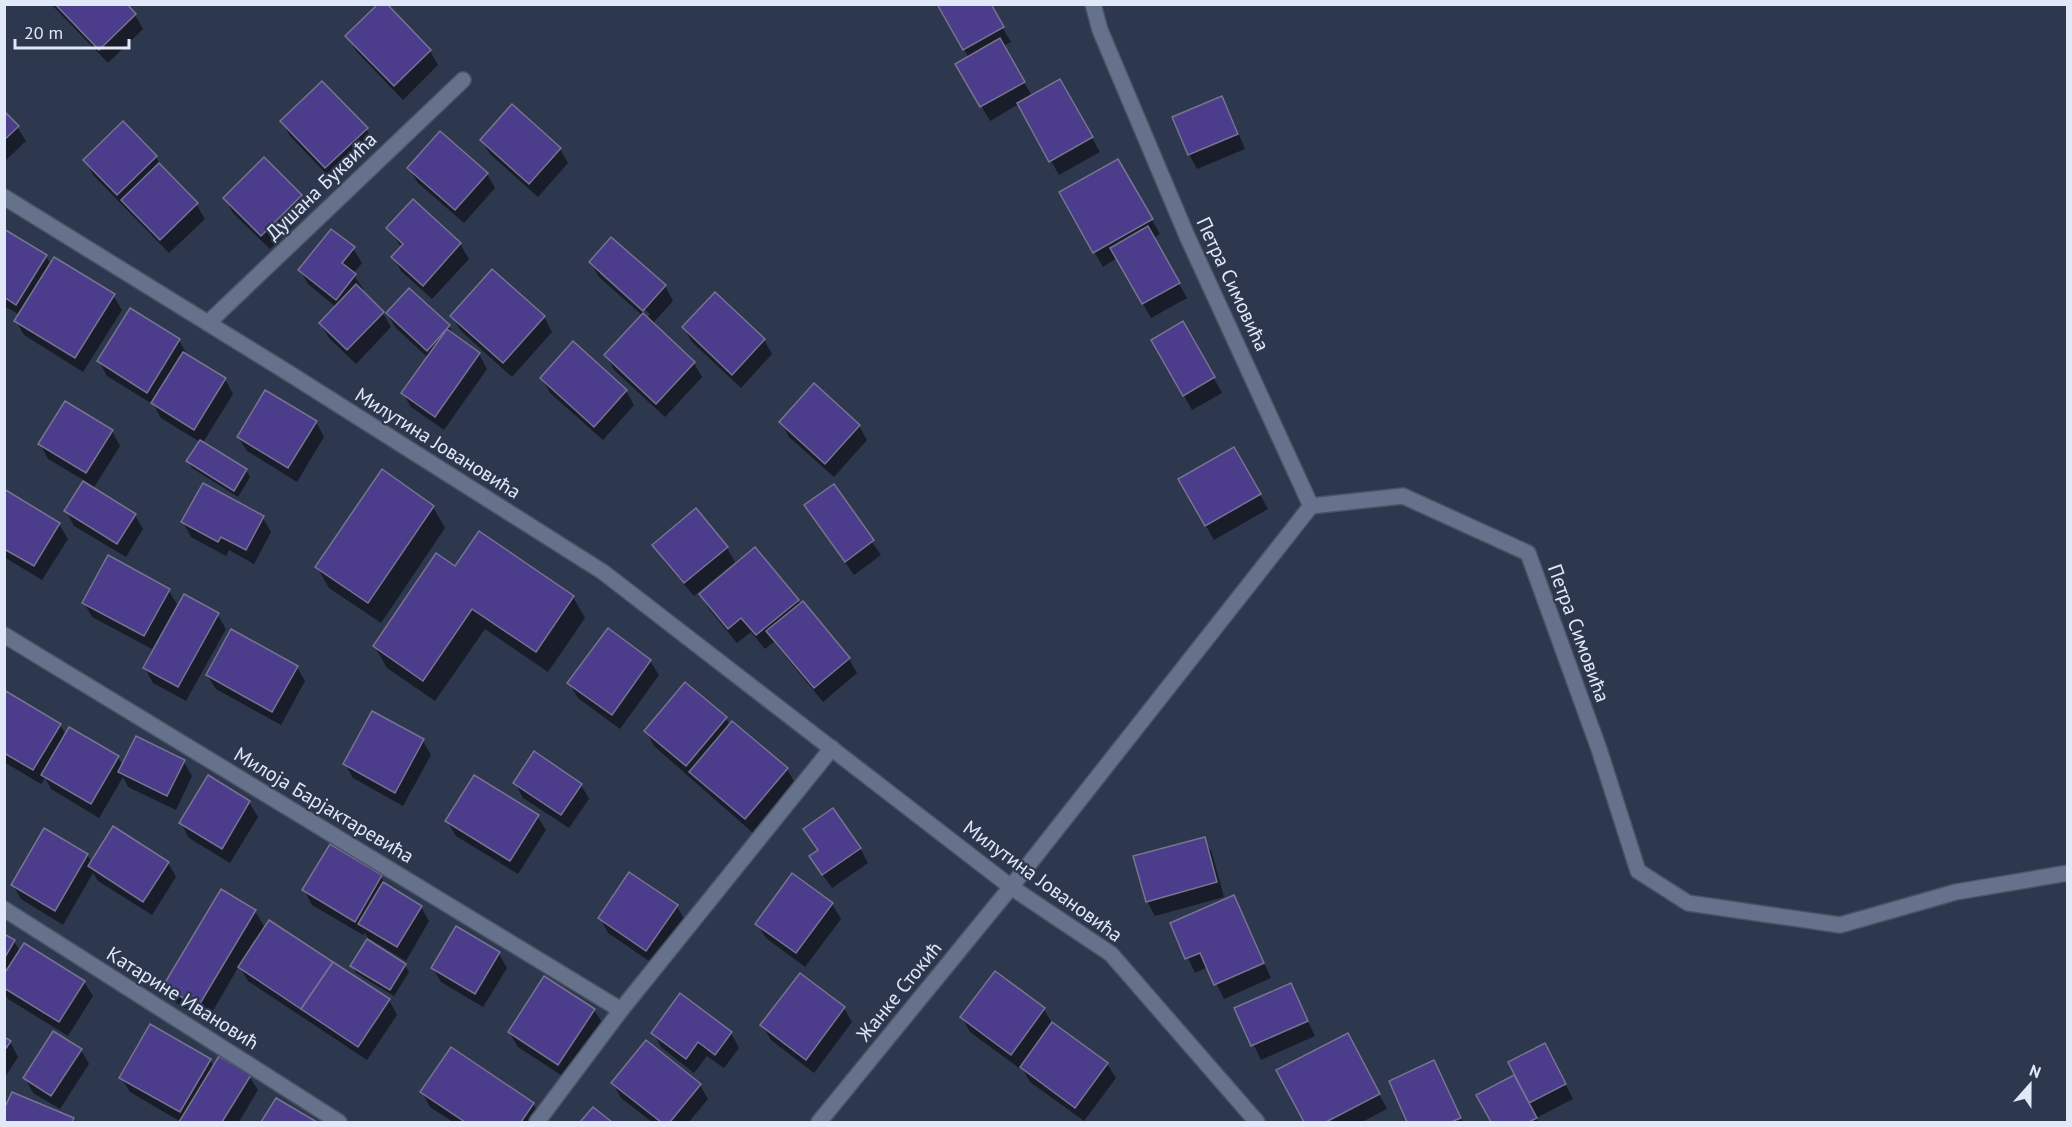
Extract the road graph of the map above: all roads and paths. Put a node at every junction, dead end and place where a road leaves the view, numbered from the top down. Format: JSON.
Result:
{"nodes":[{"id":1,"x":1093,"y":4,"type":"edge"},
{"id":2,"x":462,"y":80,"type":"dead end"},
{"id":3,"x":4,"y":197,"type":"edge"},
{"id":4,"x":208,"y":323,"type":"junction"},
{"id":5,"x":1311,"y":506,"type":"junction"},
{"id":6,"x":4,"y":635,"type":"edge"},
{"id":7,"x":832,"y":748,"type":"junction"},
{"id":8,"x":2067,"y":873,"type":"edge"},
{"id":9,"x":1011,"y":887,"type":"junction"},
{"id":10,"x":4,"y":909,"type":"edge"},
{"id":11,"x":621,"y":1010,"type":"junction"},
{"id":12,"x":339,"y":1122,"type":"edge"},
{"id":13,"x":537,"y":1122,"type":"edge"},
{"id":14,"x":819,"y":1122,"type":"edge"},
{"id":15,"x":1257,"y":1122,"type":"edge"}],
"edges":[{"from":1,"to":5,"type":"street","name":"Петра Симовића"},
{"from":2,"to":4,"type":"street","name":"Душана Буквића"},
{"from":3,"to":4,"type":"street","name":"Милутина Јовановића"},
{"from":4,"to":7,"type":"street","name":"Милутина Јовановића"},
{"from":5,"to":8,"type":"street","name":"Петра Симовића"},
{"from":5,"to":9,"type":"street","name":"Жанке Стокић"},
{"from":6,"to":11,"type":"street","name":"Милоја Барјактаревића"},
{"from":7,"to":9,"type":"street","name":"Милутина Јовановића"},
{"from":7,"to":11,"type":"street"},
{"from":9,"to":14,"type":"street","name":"Жанке Стокић"},
{"from":9,"to":15,"type":"street","name":"Милутина Јовановића"},
{"from":10,"to":12,"type":"street","name":"Катарине Ивановић"},
{"from":11,"to":13,"type":"street"}]}
